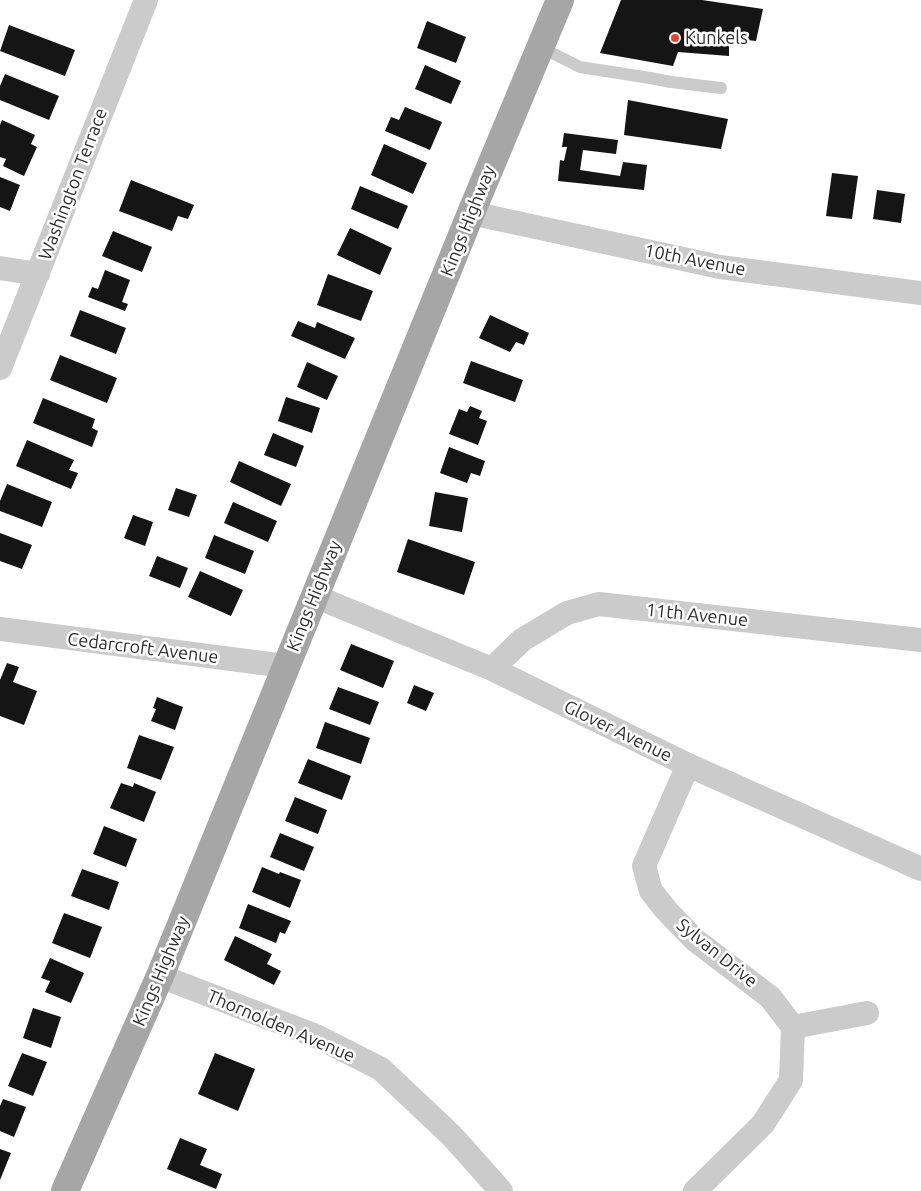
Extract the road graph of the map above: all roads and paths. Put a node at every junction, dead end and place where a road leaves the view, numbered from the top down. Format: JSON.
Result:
{"nodes":[{"id":1,"x":146,"y":0,"type":"edge"},
{"id":2,"x":560,"y":0,"type":"edge"},
{"id":3,"x":540,"y":48,"type":"junction"},
{"id":4,"x":721,"y":88,"type":"dead end"},
{"id":5,"x":471,"y":213,"type":"junction"},
{"id":6,"x":0,"y":268,"type":"edge"},
{"id":7,"x":38,"y":274,"type":"junction"},
{"id":8,"x":921,"y":293,"type":"edge"},
{"id":9,"x":0,"y":368,"type":"edge"},
{"id":10,"x":314,"y":596,"type":"junction"},
{"id":11,"x":0,"y":630,"type":"edge"},
{"id":12,"x":921,"y":640,"type":"edge"},
{"id":13,"x":286,"y":666,"type":"junction"},
{"id":14,"x":492,"y":669,"type":"junction"},
{"id":15,"x":688,"y":765,"type":"junction"},
{"id":16,"x":921,"y":869,"type":"edge"},
{"id":17,"x":160,"y":976,"type":"junction"},
{"id":18,"x":867,"y":1013,"type":"dead end"},
{"id":19,"x":793,"y":1027,"type":"junction"},
{"id":20,"x":65,"y":1191,"type":"edge"},
{"id":21,"x":501,"y":1191,"type":"edge"},
{"id":22,"x":695,"y":1191,"type":"edge"}],
"edges":[{"from":1,"to":7,"type":"street","name":"Washington Terrace"},
{"from":2,"to":3,"type":"main road","name":"Kings Highway"},
{"from":3,"to":4,"type":"lane"},
{"from":3,"to":5,"type":"main road","name":"Kings Highway"},
{"from":5,"to":8,"type":"street","name":"10th Avenue"},
{"from":5,"to":10,"type":"main road","name":"Kings Highway"},
{"from":6,"to":7,"type":"street"},
{"from":7,"to":9,"type":"street","name":"Washington Terrace"},
{"from":10,"to":13,"type":"main road","name":"Kings Highway"},
{"from":10,"to":14,"type":"street","name":"Glover Avenue"},
{"from":11,"to":13,"type":"street","name":"Cedarcroft Avenue"},
{"from":12,"to":14,"type":"street","name":"11th Avenue"},
{"from":13,"to":17,"type":"main road","name":"Kings Highway"},
{"from":14,"to":15,"type":"street","name":"Glover Avenue"},
{"from":15,"to":16,"type":"street","name":"Glover Avenue"},
{"from":15,"to":19,"type":"street","name":"Sylvan Drive"},
{"from":17,"to":20,"type":"main road","name":"Kings Highway"},
{"from":17,"to":21,"type":"street","name":"Thornolden Avenue"},
{"from":18,"to":19,"type":"street"},
{"from":19,"to":22,"type":"street"}]}
